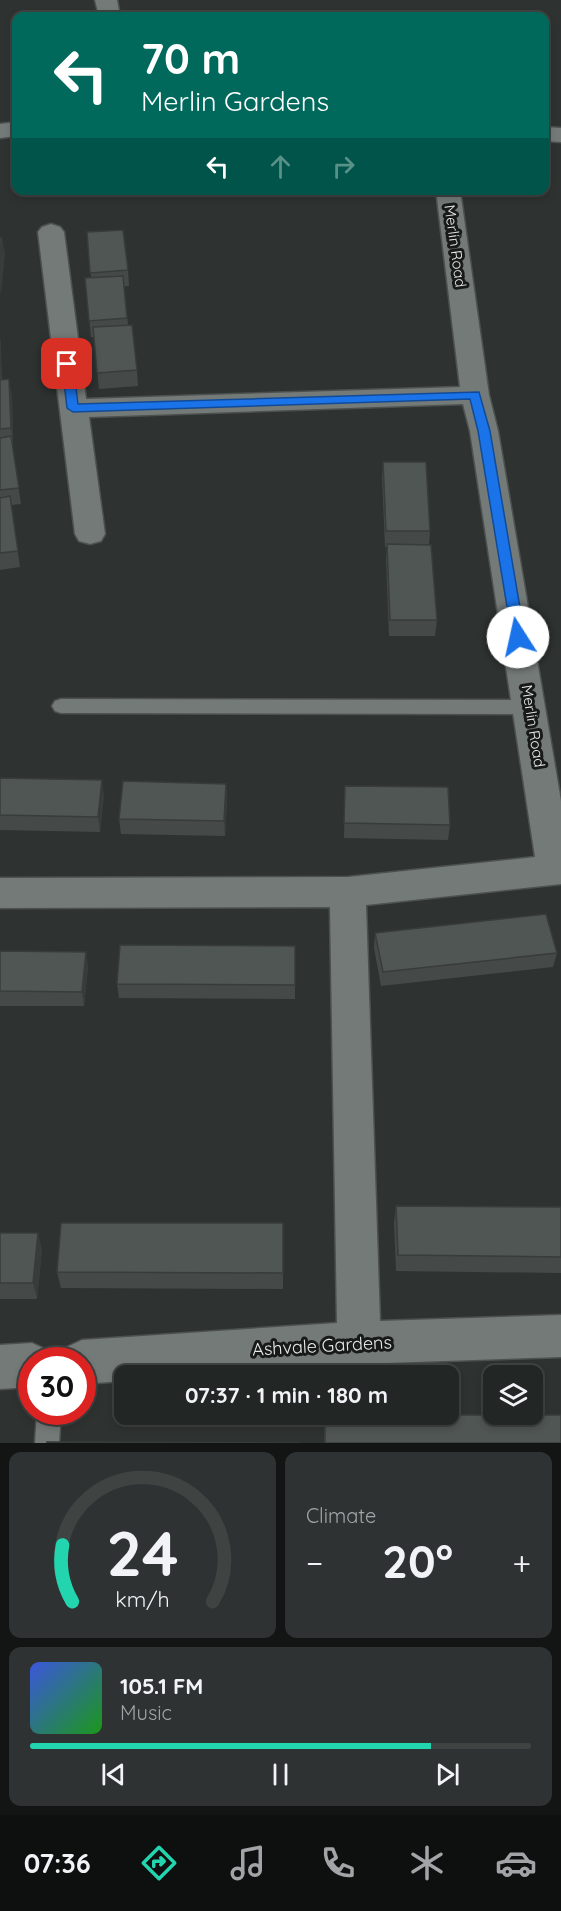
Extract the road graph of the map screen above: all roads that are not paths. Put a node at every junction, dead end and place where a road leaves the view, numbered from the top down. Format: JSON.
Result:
{"nodes":[{"id":1,"x":449,"y":195,"type":"edge"},
{"id":2,"x":51,"y":232,"type":"dead end"},
{"id":3,"x":475,"y":395,"type":"junction"},
{"id":4,"x":73,"y":408,"type":"junction"},
{"id":5,"x":90,"y":534,"type":"dead end"},
{"id":6,"x":61,"y":706,"type":"dead end"},
{"id":7,"x":530,"y":707,"type":"junction"},
{"id":8,"x":558,"y":869,"type":"edge"},
{"id":9,"x":348,"y":892,"type":"junction"},
{"id":10,"x":0,"y":893,"type":"edge"},
{"id":11,"x":561,"y":1336,"type":"edge"},
{"id":12,"x":359,"y":1343,"type":"junction"},
{"id":13,"x":96,"y":1361,"type":"edge"},
{"id":14,"x":18,"y":1366,"type":"edge"},
{"id":15,"x":0,"y":1367,"type":"edge"},
{"id":16,"x":48,"y":1425,"type":"edge"},
{"id":17,"x":47,"y":1443,"type":"edge"}],
"edges":[{"from":1,"to":3,"type":"street","name":"Merlin Road"},
{"from":2,"to":4,"type":"street"},
{"from":3,"to":4,"type":"street"},
{"from":3,"to":7,"type":"street","name":"Merlin Road"},
{"from":4,"to":5,"type":"street"},
{"from":6,"to":7,"type":"lane"},
{"from":7,"to":8,"type":"street","name":"Merlin Road"},
{"from":8,"to":9,"type":"street"},
{"from":9,"to":10,"type":"street"},
{"from":9,"to":12,"type":"street"},
{"from":11,"to":12,"type":"street","name":"Ashvale Gardens"},
{"from":12,"to":13,"type":"street","name":"Ashvale Gardens"},
{"from":14,"to":15,"type":"street"},
{"from":16,"to":17,"type":"lane"}]}
